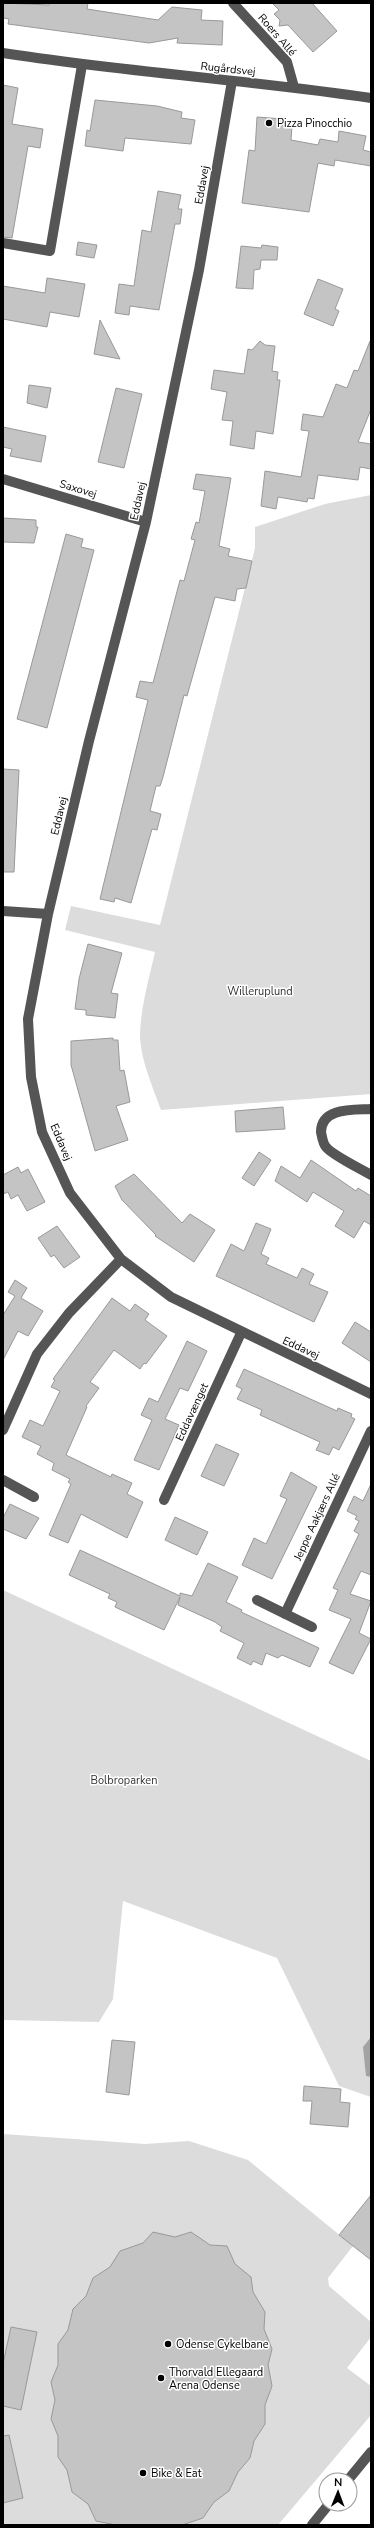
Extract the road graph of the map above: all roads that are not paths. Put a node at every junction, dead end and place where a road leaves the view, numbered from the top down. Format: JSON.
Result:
{"nodes":[{"id":1,"x":233,"y":3,"type":"edge"},
{"id":2,"x":3,"y":53,"type":"edge"},
{"id":3,"x":82,"y":65,"type":"junction"},
{"id":4,"x":232,"y":81,"type":"junction"},
{"id":5,"x":294,"y":87,"type":"junction"},
{"id":6,"x":371,"y":98,"type":"edge"},
{"id":7,"x":3,"y":243,"type":"edge"},
{"id":8,"x":3,"y":479,"type":"edge"},
{"id":9,"x":146,"y":522,"type":"junction"},
{"id":10,"x":3,"y":911,"type":"edge"},
{"id":11,"x":48,"y":914,"type":"junction"},
{"id":12,"x":371,"y":1109,"type":"edge"},
{"id":13,"x":371,"y":1175,"type":"edge"},
{"id":14,"x":121,"y":1259,"type":"junction"},
{"id":15,"x":241,"y":1333,"type":"junction"},
{"id":16,"x":371,"y":1394,"type":"edge"},
{"id":17,"x":3,"y":1430,"type":"edge"},
{"id":18,"x":371,"y":1431,"type":"edge"},
{"id":19,"x":3,"y":1480,"type":"edge"},
{"id":20,"x":34,"y":1497,"type":"dead end"},
{"id":21,"x":164,"y":1500,"type":"dead end"},
{"id":22,"x":257,"y":1600,"type":"dead end"},
{"id":23,"x":285,"y":1614,"type":"junction"},
{"id":24,"x":312,"y":1627,"type":"dead end"},
{"id":25,"x":371,"y":2452,"type":"edge"},
{"id":26,"x":355,"y":2472,"type":"edge"},
{"id":27,"x":323,"y":2512,"type":"edge"},
{"id":28,"x":312,"y":2525,"type":"edge"}],
"edges":[{"from":1,"to":5,"type":"street","name":"Roers Allé"},
{"from":2,"to":3,"type":"street","name":"Rugårdsvej"},
{"from":3,"to":4,"type":"street","name":"Rugårdsvej"},
{"from":3,"to":7,"type":"street"},
{"from":4,"to":5,"type":"street","name":"Rugårdsvej"},
{"from":4,"to":9,"type":"street","name":"Eddavej"},
{"from":5,"to":6,"type":"street","name":"Rugårdsvej"},
{"from":8,"to":9,"type":"street","name":"Saxovej"},
{"from":9,"to":11,"type":"street","name":"Eddavej"},
{"from":10,"to":11,"type":"street"},
{"from":11,"to":14,"type":"street","name":"Eddavej"},
{"from":12,"to":13,"type":"street"},
{"from":14,"to":15,"type":"street","name":"Eddavej"},
{"from":14,"to":17,"type":"street"},
{"from":15,"to":16,"type":"street","name":"Eddavej"},
{"from":15,"to":21,"type":"street","name":"Eddavænget"},
{"from":18,"to":23,"type":"street","name":"Jeppe Aakjærs Allé"},
{"from":19,"to":20,"type":"street"},
{"from":22,"to":23,"type":"street"},
{"from":23,"to":24,"type":"street"},
{"from":25,"to":26,"type":"street"},
{"from":27,"to":28,"type":"street"}]}
